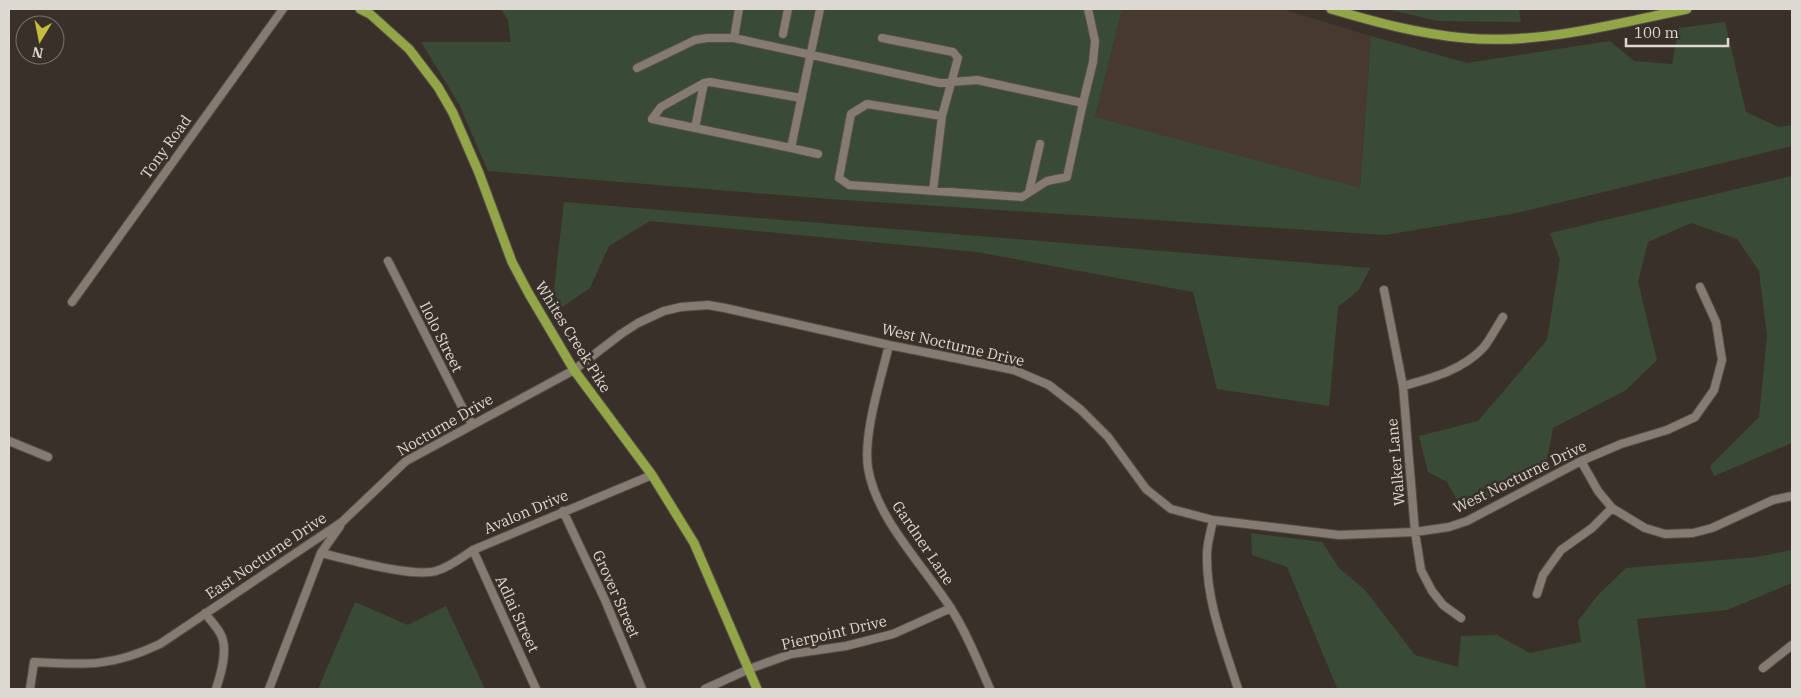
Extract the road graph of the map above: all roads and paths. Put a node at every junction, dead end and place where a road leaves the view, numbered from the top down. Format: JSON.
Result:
{"nodes":[{"id":1,"x":284,"y":9,"type":"edge"},
{"id":2,"x":360,"y":9,"type":"edge"},
{"id":3,"x":739,"y":9,"type":"edge"},
{"id":4,"x":788,"y":9,"type":"edge"},
{"id":5,"x":820,"y":9,"type":"edge"},
{"id":6,"x":1088,"y":9,"type":"edge"},
{"id":7,"x":1331,"y":9,"type":"edge"},
{"id":8,"x":1687,"y":9,"type":"edge"},
{"id":9,"x":372,"y":12,"type":"edge"},
{"id":10,"x":783,"y":34,"type":"dead end"},
{"id":11,"x":734,"y":38,"type":"junction"},
{"id":12,"x":882,"y":38,"type":"dead end"},
{"id":13,"x":810,"y":55,"type":"junction"},
{"id":14,"x":638,"y":68,"type":"dead end"},
{"id":15,"x":704,"y":83,"type":"junction"},
{"id":16,"x":950,"y":83,"type":"junction"},
{"id":17,"x":801,"y":98,"type":"junction"},
{"id":18,"x":1083,"y":103,"type":"junction"},
{"id":19,"x":942,"y":116,"type":"junction"},
{"id":20,"x":696,"y":128,"type":"junction"},
{"id":21,"x":1040,"y":144,"type":"dead end"},
{"id":22,"x":791,"y":148,"type":"junction"},
{"id":23,"x":818,"y":154,"type":"dead end"},
{"id":24,"x":933,"y":191,"type":"junction"},
{"id":25,"x":1029,"y":192,"type":"junction"},
{"id":26,"x":388,"y":261,"type":"dead end"},
{"id":27,"x":1700,"y":287,"type":"dead end"},
{"id":28,"x":1384,"y":290,"type":"dead end"},
{"id":29,"x":72,"y":302,"type":"dead end"},
{"id":30,"x":1502,"y":317,"type":"dead end"},
{"id":31,"x":889,"y":344,"type":"junction"},
{"id":32,"x":574,"y":370,"type":"junction"},
{"id":33,"x":1403,"y":386,"type":"junction"},
{"id":34,"x":472,"y":424,"type":"junction"},
{"id":35,"x":9,"y":441,"type":"edge"},
{"id":36,"x":48,"y":457,"type":"dead end"},
{"id":37,"x":1581,"y":461,"type":"junction"},
{"id":38,"x":652,"y":475,"type":"junction"},
{"id":39,"x":1792,"y":496,"type":"edge"},
{"id":40,"x":1612,"y":508,"type":"junction"},
{"id":41,"x":564,"y":511,"type":"junction"},
{"id":42,"x":1213,"y":520,"type":"junction"},
{"id":43,"x":342,"y":522,"type":"junction"},
{"id":44,"x":1415,"y":532,"type":"junction"},
{"id":45,"x":473,"y":550,"type":"junction"},
{"id":46,"x":321,"y":553,"type":"junction"},
{"id":47,"x":1536,"y":594,"type":"dead end"},
{"id":48,"x":951,"y":608,"type":"junction"},
{"id":49,"x":205,"y":613,"type":"junction"},
{"id":50,"x":1461,"y":618,"type":"dead end"},
{"id":51,"x":1792,"y":645,"type":"edge"},
{"id":52,"x":1763,"y":668,"type":"dead end"},
{"id":53,"x":749,"y":669,"type":"junction"},
{"id":54,"x":30,"y":689,"type":"edge"},
{"id":55,"x":216,"y":689,"type":"edge"},
{"id":56,"x":269,"y":689,"type":"edge"},
{"id":57,"x":536,"y":689,"type":"edge"},
{"id":58,"x":642,"y":689,"type":"edge"},
{"id":59,"x":705,"y":689,"type":"edge"},
{"id":60,"x":757,"y":689,"type":"edge"},
{"id":61,"x":990,"y":689,"type":"edge"},
{"id":62,"x":1238,"y":689,"type":"edge"}],
"edges":[{"from":1,"to":29,"type":"street","name":"Tony Road"},
{"from":2,"to":9,"type":"main road","name":"Whites Creek Pike"},
{"from":3,"to":11,"type":"street"},
{"from":4,"to":10,"type":"street"},
{"from":5,"to":13,"type":"street"},
{"from":6,"to":18,"type":"street"},
{"from":7,"to":8,"type":"main road"},
{"from":9,"to":32,"type":"main road","name":"Whites Creek Pike"},
{"from":11,"to":13,"type":"street"},
{"from":11,"to":14,"type":"street"},
{"from":12,"to":16,"type":"street"},
{"from":13,"to":16,"type":"street"},
{"from":13,"to":17,"type":"street"},
{"from":15,"to":17,"type":"street"},
{"from":15,"to":20,"type":"street"},
{"from":15,"to":20,"type":"street"},
{"from":16,"to":18,"type":"street"},
{"from":16,"to":19,"type":"street"},
{"from":17,"to":22,"type":"street"},
{"from":18,"to":25,"type":"street"},
{"from":19,"to":24,"type":"street"},
{"from":19,"to":24,"type":"street"},
{"from":20,"to":22,"type":"street"},
{"from":21,"to":25,"type":"street"},
{"from":22,"to":23,"type":"street"},
{"from":24,"to":25,"type":"street"},
{"from":26,"to":34,"type":"street","name":"Ilolo Street"},
{"from":27,"to":37,"type":"street","name":"West Nocturne Drive"},
{"from":28,"to":33,"type":"street","name":"Walker Lane"},
{"from":30,"to":33,"type":"street"},
{"from":31,"to":32,"type":"street","name":"West Nocturne Drive"},
{"from":31,"to":42,"type":"street","name":"West Nocturne Drive"},
{"from":31,"to":48,"type":"street","name":"Gardner Lane"},
{"from":32,"to":34,"type":"street","name":"Nocturne Drive"},
{"from":32,"to":38,"type":"main road","name":"Whites Creek Pike"},
{"from":33,"to":44,"type":"street","name":"Walker Lane"},
{"from":34,"to":43,"type":"street","name":"Nocturne Drive"},
{"from":35,"to":36,"type":"street"},
{"from":37,"to":40,"type":"street"},
{"from":37,"to":44,"type":"street","name":"West Nocturne Drive"},
{"from":38,"to":41,"type":"street","name":"Avalon Drive"},
{"from":38,"to":53,"type":"main road","name":"Whites Creek Pike"},
{"from":39,"to":40,"type":"street"},
{"from":40,"to":47,"type":"street"},
{"from":41,"to":45,"type":"street","name":"Avalon Drive"},
{"from":41,"to":58,"type":"street","name":"Grover Street"},
{"from":42,"to":44,"type":"street","name":"West Nocturne Drive"},
{"from":42,"to":62,"type":"street"},
{"from":43,"to":46,"type":"street"},
{"from":43,"to":49,"type":"street","name":"East Nocturne Drive"},
{"from":44,"to":50,"type":"street","name":"Walker Lane"},
{"from":45,"to":46,"type":"street","name":"Avalon Drive"},
{"from":45,"to":57,"type":"street","name":"Adlai Street"},
{"from":46,"to":56,"type":"street"},
{"from":48,"to":53,"type":"street","name":"Pierpoint Drive"},
{"from":48,"to":61,"type":"street","name":"Gardner Lane"},
{"from":49,"to":54,"type":"street","name":"East Nocturne Drive"},
{"from":49,"to":55,"type":"street","name":"East Nocturne Drive"},
{"from":51,"to":52,"type":"street"},
{"from":53,"to":59,"type":"street","name":"Pierpoint Drive"},
{"from":53,"to":60,"type":"main road","name":"Whites Creek Pike"}]}
